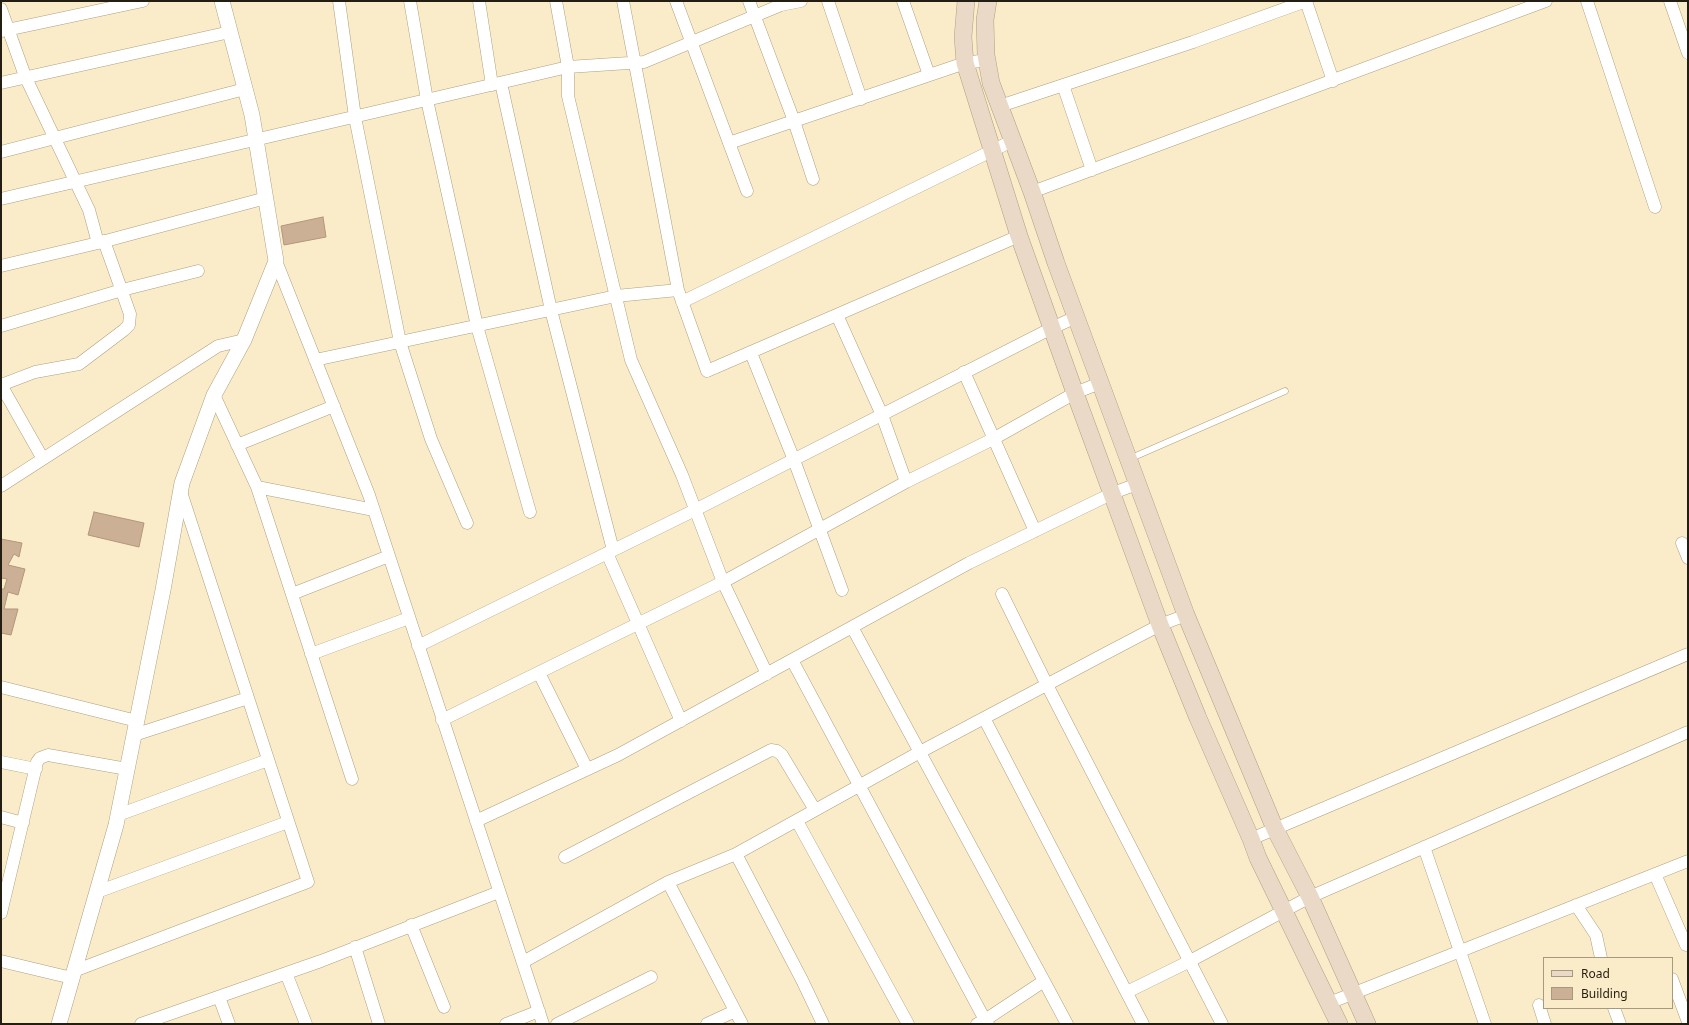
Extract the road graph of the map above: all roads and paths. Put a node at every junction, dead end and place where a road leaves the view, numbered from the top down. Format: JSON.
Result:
{"nodes":[{"id":1,"x":143,"y":1,"type":"edge"},
{"id":2,"x":222,"y":1,"type":"edge"},
{"id":3,"x":340,"y":1,"type":"edge"},
{"id":4,"x":410,"y":1,"type":"edge"},
{"id":5,"x":479,"y":1,"type":"edge"},
{"id":6,"x":556,"y":1,"type":"edge"},
{"id":7,"x":623,"y":1,"type":"edge"},
{"id":8,"x":676,"y":1,"type":"edge"},
{"id":9,"x":749,"y":1,"type":"edge"},
{"id":10,"x":801,"y":1,"type":"edge"},
{"id":11,"x":828,"y":1,"type":"edge"},
{"id":12,"x":903,"y":1,"type":"edge"},
{"id":13,"x":966,"y":1,"type":"edge"},
{"id":14,"x":988,"y":1,"type":"edge"},
{"id":15,"x":1306,"y":1,"type":"edge"},
{"id":16,"x":1546,"y":1,"type":"edge"},
{"id":17,"x":1587,"y":1,"type":"edge"},
{"id":18,"x":1670,"y":1,"type":"edge"},
{"id":19,"x":1,"y":9,"type":"edge"},
{"id":20,"x":754,"y":16,"type":"junction"},
{"id":21,"x":5,"y":30,"type":"edge"},
{"id":22,"x":230,"y":32,"type":"junction"},
{"id":23,"x":691,"y":42,"type":"junction"},
{"id":24,"x":1688,"y":53,"type":"edge"},
{"id":25,"x":987,"y":60,"type":"junction"},
{"id":26,"x":635,"y":63,"type":"junction"},
{"id":27,"x":965,"y":63,"type":"junction"},
{"id":28,"x":568,"y":68,"type":"junction"},
{"id":29,"x":929,"y":75,"type":"junction"},
{"id":30,"x":25,"y":76,"type":"junction"},
{"id":31,"x":1333,"y":80,"type":"junction"},
{"id":32,"x":1,"y":83,"type":"edge"},
{"id":33,"x":497,"y":84,"type":"junction"},
{"id":34,"x":1063,"y":85,"type":"junction"},
{"id":35,"x":245,"y":89,"type":"junction"},
{"id":36,"x":861,"y":99,"type":"junction"},
{"id":37,"x":427,"y":100,"type":"junction"},
{"id":38,"x":1000,"y":106,"type":"junction"},
{"id":39,"x":355,"y":117,"type":"junction"},
{"id":40,"x":794,"y":122,"type":"junction"},
{"id":41,"x":55,"y":138,"type":"junction"},
{"id":42,"x":257,"y":140,"type":"junction"},
{"id":43,"x":1012,"y":141,"type":"junction"},
{"id":44,"x":729,"y":143,"type":"junction"},
{"id":45,"x":992,"y":150,"type":"junction"},
{"id":46,"x":1,"y":152,"type":"edge"},
{"id":47,"x":1092,"y":170,"type":"junction"},
{"id":48,"x":813,"y":179,"type":"dead end"},
{"id":49,"x":75,"y":182,"type":"junction"},
{"id":50,"x":747,"y":191,"type":"dead end"},
{"id":51,"x":1032,"y":192,"type":"junction"},
{"id":52,"x":266,"y":198,"type":"junction"},
{"id":53,"x":1,"y":199,"type":"edge"},
{"id":54,"x":1655,"y":207,"type":"dead end"},
{"id":55,"x":1019,"y":236,"type":"junction"},
{"id":56,"x":101,"y":242,"type":"junction"},
{"id":57,"x":1051,"y":248,"type":"junction"},
{"id":58,"x":1027,"y":257,"type":"junction"},
{"id":59,"x":276,"y":261,"type":"junction"},
{"id":60,"x":1,"y":266,"type":"edge"},
{"id":61,"x":198,"y":271,"type":"dead end"},
{"id":62,"x":122,"y":290,"type":"junction"},
{"id":63,"x":678,"y":290,"type":"junction"},
{"id":64,"x":616,"y":296,"type":"junction"},
{"id":65,"x":682,"y":302,"type":"junction"},
{"id":66,"x":551,"y":310,"type":"junction"},
{"id":67,"x":837,"y":315,"type":"junction"},
{"id":68,"x":1076,"y":317,"type":"junction"},
{"id":69,"x":1,"y":326,"type":"edge"},
{"id":70,"x":477,"y":326,"type":"junction"},
{"id":71,"x":1052,"y":328,"type":"junction"},
{"id":72,"x":244,"y":340,"type":"junction"},
{"id":73,"x":400,"y":342,"type":"junction"},
{"id":74,"x":751,"y":353,"type":"junction"},
{"id":75,"x":315,"y":360,"type":"junction"},
{"id":76,"x":964,"y":372,"type":"junction"},
{"id":77,"x":1100,"y":383,"type":"junction"},
{"id":78,"x":1,"y":385,"type":"edge"},
{"id":79,"x":1285,"y":391,"type":"dead end"},
{"id":80,"x":1075,"y":393,"type":"junction"},
{"id":81,"x":214,"y":395,"type":"junction"},
{"id":82,"x":334,"y":406,"type":"junction"},
{"id":83,"x":882,"y":415,"type":"junction"},
{"id":84,"x":993,"y":439,"type":"junction"},
{"id":85,"x":237,"y":445,"type":"junction"},
{"id":86,"x":43,"y":459,"type":"junction"},
{"id":87,"x":794,"y":460,"type":"junction"},
{"id":88,"x":1128,"y":460,"type":"junction"},
{"id":89,"x":906,"y":482,"type":"junction"},
{"id":90,"x":1137,"y":484,"type":"junction"},
{"id":91,"x":1,"y":486,"type":"edge"},
{"id":92,"x":257,"y":487,"type":"junction"},
{"id":93,"x":180,"y":491,"type":"junction"},
{"id":94,"x":1113,"y":493,"type":"junction"},
{"id":95,"x":374,"y":510,"type":"junction"},
{"id":96,"x":695,"y":510,"type":"junction"},
{"id":97,"x":530,"y":512,"type":"dead end"},
{"id":98,"x":467,"y":523,"type":"dead end"},
{"id":99,"x":821,"y":529,"type":"junction"},
{"id":100,"x":1035,"y":531,"type":"junction"},
{"id":101,"x":1682,"y":543,"type":"dead end"},
{"id":102,"x":610,"y":552,"type":"junction"},
{"id":103,"x":389,"y":556,"type":"junction"},
{"id":104,"x":1688,"y":558,"type":"edge"},
{"id":105,"x":723,"y":582,"type":"junction"},
{"id":106,"x":842,"y":590,"type":"dead end"},
{"id":107,"x":292,"y":594,"type":"junction"},
{"id":108,"x":1002,"y":594,"type":"dead end"},
{"id":109,"x":1186,"y":615,"type":"junction"},
{"id":110,"x":409,"y":618,"type":"junction"},
{"id":111,"x":637,"y":624,"type":"junction"},
{"id":112,"x":1160,"y":625,"type":"junction"},
{"id":113,"x":852,"y":627,"type":"junction"},
{"id":114,"x":418,"y":646,"type":"junction"},
{"id":115,"x":311,"y":654,"type":"junction"},
{"id":116,"x":1688,"y":654,"type":"edge"},
{"id":117,"x":792,"y":660,"type":"junction"},
{"id":118,"x":539,"y":673,"type":"junction"},
{"id":119,"x":767,"y":674,"type":"junction"},
{"id":120,"x":1046,"y":685,"type":"junction"},
{"id":121,"x":1,"y":687,"type":"edge"},
{"id":122,"x":1218,"y":694,"type":"junction"},
{"id":123,"x":248,"y":698,"type":"junction"},
{"id":124,"x":1193,"y":705,"type":"junction"},
{"id":125,"x":984,"y":718,"type":"junction"},
{"id":126,"x":442,"y":720,"type":"junction"},
{"id":127,"x":681,"y":721,"type":"junction"},
{"id":128,"x":135,"y":728,"type":"junction"},
{"id":129,"x":1688,"y":732,"type":"edge"},
{"id":130,"x":920,"y":752,"type":"junction"},
{"id":131,"x":268,"y":760,"type":"junction"},
{"id":132,"x":1,"y":762,"type":"edge"},
{"id":133,"x":36,"y":768,"type":"junction"},
{"id":134,"x":127,"y":769,"type":"junction"},
{"id":135,"x":587,"y":769,"type":"junction"},
{"id":136,"x":352,"y":779,"type":"dead end"},
{"id":137,"x":860,"y":785,"type":"junction"},
{"id":138,"x":815,"y":810,"type":"junction"},
{"id":139,"x":118,"y":815,"type":"junction"},
{"id":140,"x":1,"y":817,"type":"edge"},
{"id":141,"x":797,"y":821,"type":"junction"},
{"id":142,"x":288,"y":822,"type":"junction"},
{"id":143,"x":476,"y":822,"type":"junction"},
{"id":144,"x":23,"y":823,"type":"junction"},
{"id":145,"x":1275,"y":829,"type":"junction"},
{"id":146,"x":1252,"y":839,"type":"junction"},
{"id":147,"x":1424,"y":847,"type":"junction"},
{"id":148,"x":736,"y":854,"type":"junction"},
{"id":149,"x":565,"y":857,"type":"dead end"},
{"id":150,"x":1688,"y":861,"type":"edge"},
{"id":151,"x":6,"y":868,"type":"edge"},
{"id":152,"x":1655,"y":874,"type":"junction"},
{"id":153,"x":668,"y":882,"type":"junction"},
{"id":154,"x":97,"y":892,"type":"junction"},
{"id":155,"x":499,"y":892,"type":"junction"},
{"id":156,"x":1310,"y":897,"type":"junction"},
{"id":157,"x":1576,"y":905,"type":"junction"},
{"id":158,"x":1283,"y":912,"type":"junction"},
{"id":159,"x":1,"y":913,"type":"edge"},
{"id":160,"x":411,"y":925,"type":"junction"},
{"id":161,"x":1686,"y":945,"type":"dead end"},
{"id":162,"x":354,"y":948,"type":"junction"},
{"id":163,"x":1461,"y":950,"type":"junction"},
{"id":164,"x":1601,"y":957,"type":"edge"},
{"id":165,"x":1,"y":961,"type":"edge"},
{"id":166,"x":1190,"y":961,"type":"junction"},
{"id":167,"x":523,"y":962,"type":"junction"},
{"id":168,"x":286,"y":973,"type":"junction"},
{"id":169,"x":73,"y":975,"type":"junction"},
{"id":170,"x":650,"y":977,"type":"dead end"},
{"id":171,"x":1044,"y":981,"type":"junction"},
{"id":172,"x":1673,"y":982,"type":"edge"},
{"id":173,"x":1127,"y":992,"type":"junction"},
{"id":174,"x":1353,"y":994,"type":"junction"},
{"id":175,"x":219,"y":997,"type":"junction"},
{"id":176,"x":1329,"y":1004,"type":"junction"},
{"id":177,"x":1539,"y":1005,"type":"dead end"},
{"id":178,"x":444,"y":1007,"type":"dead end"},
{"id":179,"x":1614,"y":1009,"type":"edge"},
{"id":180,"x":539,"y":1011,"type":"junction"},
{"id":181,"x":735,"y":1011,"type":"junction"},
{"id":182,"x":166,"y":1020,"type":"edge"},
{"id":183,"x":1688,"y":1022,"type":"edge"},
{"id":184,"x":983,"y":1023,"type":"edge"},
{"id":185,"x":59,"y":1024,"type":"edge"},
{"id":186,"x":141,"y":1024,"type":"edge"},
{"id":187,"x":229,"y":1024,"type":"edge"},
{"id":188,"x":306,"y":1024,"type":"edge"},
{"id":189,"x":379,"y":1024,"type":"edge"},
{"id":190,"x":506,"y":1024,"type":"edge"},
{"id":191,"x":543,"y":1024,"type":"edge"},
{"id":192,"x":557,"y":1024,"type":"edge"},
{"id":193,"x":707,"y":1024,"type":"edge"},
{"id":194,"x":742,"y":1024,"type":"edge"},
{"id":195,"x":823,"y":1024,"type":"edge"},
{"id":196,"x":908,"y":1024,"type":"edge"},
{"id":197,"x":1067,"y":1024,"type":"edge"},
{"id":198,"x":1143,"y":1024,"type":"edge"},
{"id":199,"x":1222,"y":1024,"type":"edge"},
{"id":200,"x":1339,"y":1024,"type":"edge"},
{"id":201,"x":1367,"y":1024,"type":"edge"},
{"id":202,"x":1485,"y":1024,"type":"edge"},
{"id":203,"x":1545,"y":1024,"type":"edge"},
{"id":204,"x":1620,"y":1024,"type":"edge"}],
"edges":[{"from":1,"to":21,"type":"street"},
{"from":2,"to":22,"type":"street"},
{"from":3,"to":39,"type":"street"},
{"from":4,"to":37,"type":"street"},
{"from":5,"to":33,"type":"street"},
{"from":6,"to":28,"type":"street"},
{"from":7,"to":26,"type":"street"},
{"from":8,"to":23,"type":"street"},
{"from":9,"to":20,"type":"street"},
{"from":10,"to":20,"type":"street"},
{"from":11,"to":36,"type":"street"},
{"from":12,"to":29,"type":"street"},
{"from":13,"to":27,"type":"main road"},
{"from":14,"to":25,"type":"main road"},
{"from":15,"to":31,"type":"street"},
{"from":15,"to":34,"type":"street"},
{"from":16,"to":31,"type":"street"},
{"from":17,"to":54,"type":"street"},
{"from":18,"to":24,"type":"street"},
{"from":19,"to":21,"type":"street"},
{"from":20,"to":23,"type":"street"},
{"from":20,"to":40,"type":"street"},
{"from":21,"to":30,"type":"street"},
{"from":22,"to":30,"type":"street"},
{"from":22,"to":35,"type":"street"},
{"from":23,"to":26,"type":"street"},
{"from":23,"to":44,"type":"street"},
{"from":25,"to":27,"type":"street"},
{"from":25,"to":38,"type":"main road"},
{"from":26,"to":28,"type":"street"},
{"from":26,"to":63,"type":"street"},
{"from":27,"to":29,"type":"street"},
{"from":27,"to":45,"type":"main road"},
{"from":28,"to":33,"type":"street"},
{"from":28,"to":64,"type":"street"},
{"from":29,"to":36,"type":"street"},
{"from":30,"to":32,"type":"street"},
{"from":30,"to":41,"type":"street"},
{"from":31,"to":47,"type":"street"},
{"from":33,"to":37,"type":"street"},
{"from":33,"to":66,"type":"street"},
{"from":34,"to":38,"type":"street"},
{"from":34,"to":47,"type":"street"},
{"from":35,"to":41,"type":"street"},
{"from":35,"to":42,"type":"street"},
{"from":36,"to":40,"type":"street"},
{"from":37,"to":39,"type":"street"},
{"from":37,"to":70,"type":"street"},
{"from":38,"to":43,"type":"main road"},
{"from":39,"to":42,"type":"street"},
{"from":39,"to":73,"type":"street"},
{"from":40,"to":44,"type":"street"},
{"from":40,"to":48,"type":"street"},
{"from":41,"to":46,"type":"street"},
{"from":41,"to":49,"type":"street"},
{"from":42,"to":49,"type":"street"},
{"from":42,"to":52,"type":"street"},
{"from":43,"to":45,"type":"street"},
{"from":43,"to":51,"type":"main road"},
{"from":44,"to":50,"type":"street"},
{"from":45,"to":55,"type":"main road"},
{"from":45,"to":65,"type":"street"},
{"from":47,"to":51,"type":"street"},
{"from":49,"to":53,"type":"street"},
{"from":49,"to":56,"type":"street"},
{"from":51,"to":57,"type":"main road"},
{"from":52,"to":56,"type":"street"},
{"from":52,"to":59,"type":"street"},
{"from":55,"to":58,"type":"main road"},
{"from":55,"to":67,"type":"street"},
{"from":56,"to":60,"type":"street"},
{"from":56,"to":62,"type":"street"},
{"from":57,"to":58,"type":"main road"},
{"from":57,"to":68,"type":"main road"},
{"from":58,"to":71,"type":"main road"},
{"from":59,"to":72,"type":"street"},
{"from":59,"to":75,"type":"street"},
{"from":61,"to":62,"type":"street"},
{"from":62,"to":69,"type":"street"},
{"from":62,"to":78,"type":"street"},
{"from":63,"to":64,"type":"street"},
{"from":63,"to":65,"type":"street"},
{"from":64,"to":66,"type":"street"},
{"from":64,"to":96,"type":"street"},
{"from":65,"to":74,"type":"street"},
{"from":66,"to":70,"type":"street"},
{"from":66,"to":102,"type":"street"},
{"from":67,"to":74,"type":"street"},
{"from":67,"to":83,"type":"street"},
{"from":68,"to":71,"type":"street"},
{"from":68,"to":77,"type":"main road"},
{"from":70,"to":73,"type":"street"},
{"from":70,"to":97,"type":"street"},
{"from":71,"to":76,"type":"street"},
{"from":71,"to":80,"type":"main road"},
{"from":72,"to":81,"type":"street"},
{"from":72,"to":86,"type":"street"},
{"from":73,"to":75,"type":"street"},
{"from":73,"to":98,"type":"street"},
{"from":74,"to":87,"type":"street"},
{"from":75,"to":82,"type":"street"},
{"from":76,"to":83,"type":"street"},
{"from":76,"to":84,"type":"street"},
{"from":77,"to":80,"type":"street"},
{"from":77,"to":88,"type":"main road"},
{"from":78,"to":86,"type":"street"},
{"from":79,"to":88,"type":"lane"},
{"from":80,"to":84,"type":"street"},
{"from":80,"to":94,"type":"main road"},
{"from":81,"to":85,"type":"street"},
{"from":81,"to":93,"type":"street"},
{"from":82,"to":85,"type":"street"},
{"from":82,"to":95,"type":"street"},
{"from":83,"to":87,"type":"street"},
{"from":83,"to":89,"type":"street"},
{"from":84,"to":89,"type":"street"},
{"from":84,"to":100,"type":"street"},
{"from":85,"to":92,"type":"street"},
{"from":86,"to":91,"type":"street"},
{"from":87,"to":96,"type":"street"},
{"from":87,"to":99,"type":"street"},
{"from":88,"to":90,"type":"main road"},
{"from":89,"to":99,"type":"street"},
{"from":90,"to":94,"type":"street"},
{"from":90,"to":109,"type":"main road"},
{"from":92,"to":95,"type":"street"},
{"from":92,"to":107,"type":"street"},
{"from":93,"to":123,"type":"street"},
{"from":93,"to":128,"type":"street"},
{"from":94,"to":100,"type":"street"},
{"from":94,"to":112,"type":"main road"},
{"from":95,"to":103,"type":"street"},
{"from":96,"to":102,"type":"street"},
{"from":96,"to":105,"type":"street"},
{"from":99,"to":105,"type":"street"},
{"from":99,"to":106,"type":"street"},
{"from":100,"to":113,"type":"street"},
{"from":101,"to":104,"type":"street"},
{"from":102,"to":111,"type":"street"},
{"from":102,"to":114,"type":"street"},
{"from":103,"to":107,"type":"street"},
{"from":103,"to":110,"type":"street"},
{"from":105,"to":111,"type":"street"},
{"from":105,"to":119,"type":"street"},
{"from":107,"to":115,"type":"street"},
{"from":108,"to":120,"type":"street"},
{"from":109,"to":112,"type":"street"},
{"from":109,"to":122,"type":"main road"},
{"from":110,"to":114,"type":"street"},
{"from":110,"to":115,"type":"street"},
{"from":111,"to":118,"type":"street"},
{"from":111,"to":127,"type":"street"},
{"from":112,"to":120,"type":"street"},
{"from":112,"to":124,"type":"main road"},
{"from":113,"to":117,"type":"street"},
{"from":113,"to":130,"type":"street"},
{"from":114,"to":126,"type":"street"},
{"from":115,"to":136,"type":"street"},
{"from":116,"to":145,"type":"street"},
{"from":117,"to":119,"type":"street"},
{"from":117,"to":137,"type":"street"},
{"from":118,"to":126,"type":"street"},
{"from":118,"to":135,"type":"street"},
{"from":119,"to":127,"type":"street"},
{"from":120,"to":125,"type":"street"},
{"from":120,"to":166,"type":"street"},
{"from":121,"to":128,"type":"street"},
{"from":122,"to":124,"type":"main road"},
{"from":122,"to":145,"type":"main road"},
{"from":123,"to":128,"type":"street"},
{"from":123,"to":131,"type":"street"},
{"from":124,"to":146,"type":"main road"},
{"from":125,"to":130,"type":"street"},
{"from":125,"to":173,"type":"street"},
{"from":126,"to":143,"type":"street"},
{"from":127,"to":135,"type":"street"},
{"from":128,"to":134,"type":"street"},
{"from":129,"to":147,"type":"street"},
{"from":130,"to":137,"type":"street"},
{"from":130,"to":171,"type":"street"},
{"from":131,"to":139,"type":"street"},
{"from":131,"to":142,"type":"street"},
{"from":132,"to":133,"type":"street"},
{"from":133,"to":134,"type":"street"},
{"from":133,"to":144,"type":"street"},
{"from":134,"to":139,"type":"street"},
{"from":135,"to":143,"type":"street"},
{"from":137,"to":138,"type":"street"},
{"from":137,"to":184,"type":"street"},
{"from":138,"to":141,"type":"street"},
{"from":138,"to":149,"type":"street"},
{"from":139,"to":154,"type":"street"},
{"from":140,"to":144,"type":"street"},
{"from":141,"to":148,"type":"street"},
{"from":141,"to":196,"type":"street"},
{"from":142,"to":154,"type":"street"},
{"from":142,"to":169,"type":"street"},
{"from":143,"to":155,"type":"street"},
{"from":144,"to":151,"type":"street"},
{"from":145,"to":146,"type":"street"},
{"from":145,"to":156,"type":"main road"},
{"from":146,"to":158,"type":"main road"},
{"from":147,"to":156,"type":"street"},
{"from":147,"to":163,"type":"street"},
{"from":148,"to":153,"type":"street"},
{"from":148,"to":195,"type":"street"},
{"from":150,"to":152,"type":"street"},
{"from":151,"to":159,"type":"street"},
{"from":152,"to":157,"type":"street"},
{"from":152,"to":161,"type":"street"},
{"from":153,"to":167,"type":"street"},
{"from":153,"to":181,"type":"street"},
{"from":154,"to":169,"type":"street"},
{"from":155,"to":160,"type":"street"},
{"from":155,"to":167,"type":"street"},
{"from":156,"to":158,"type":"street"},
{"from":156,"to":174,"type":"main road"},
{"from":157,"to":163,"type":"street"},
{"from":157,"to":164,"type":"street"},
{"from":158,"to":166,"type":"street"},
{"from":158,"to":176,"type":"main road"},
{"from":160,"to":162,"type":"street"},
{"from":160,"to":178,"type":"street"},
{"from":162,"to":168,"type":"street"},
{"from":162,"to":189,"type":"street"},
{"from":163,"to":174,"type":"street"},
{"from":163,"to":202,"type":"street"},
{"from":165,"to":169,"type":"street"},
{"from":166,"to":173,"type":"street"},
{"from":166,"to":199,"type":"street"},
{"from":167,"to":180,"type":"street"},
{"from":168,"to":175,"type":"street"},
{"from":168,"to":188,"type":"street"},
{"from":169,"to":185,"type":"street"},
{"from":170,"to":192,"type":"street"},
{"from":171,"to":184,"type":"street"},
{"from":171,"to":197,"type":"street"},
{"from":172,"to":183,"type":"street"},
{"from":173,"to":198,"type":"street"},
{"from":174,"to":176,"type":"street"},
{"from":174,"to":201,"type":"main road"},
{"from":175,"to":182,"type":"street"},
{"from":175,"to":187,"type":"street"},
{"from":176,"to":200,"type":"main road"},
{"from":177,"to":203,"type":"street"},
{"from":179,"to":204,"type":"street"},
{"from":180,"to":190,"type":"street"},
{"from":180,"to":191,"type":"street"},
{"from":181,"to":193,"type":"street"},
{"from":181,"to":194,"type":"street"},
{"from":182,"to":186,"type":"street"}]}
